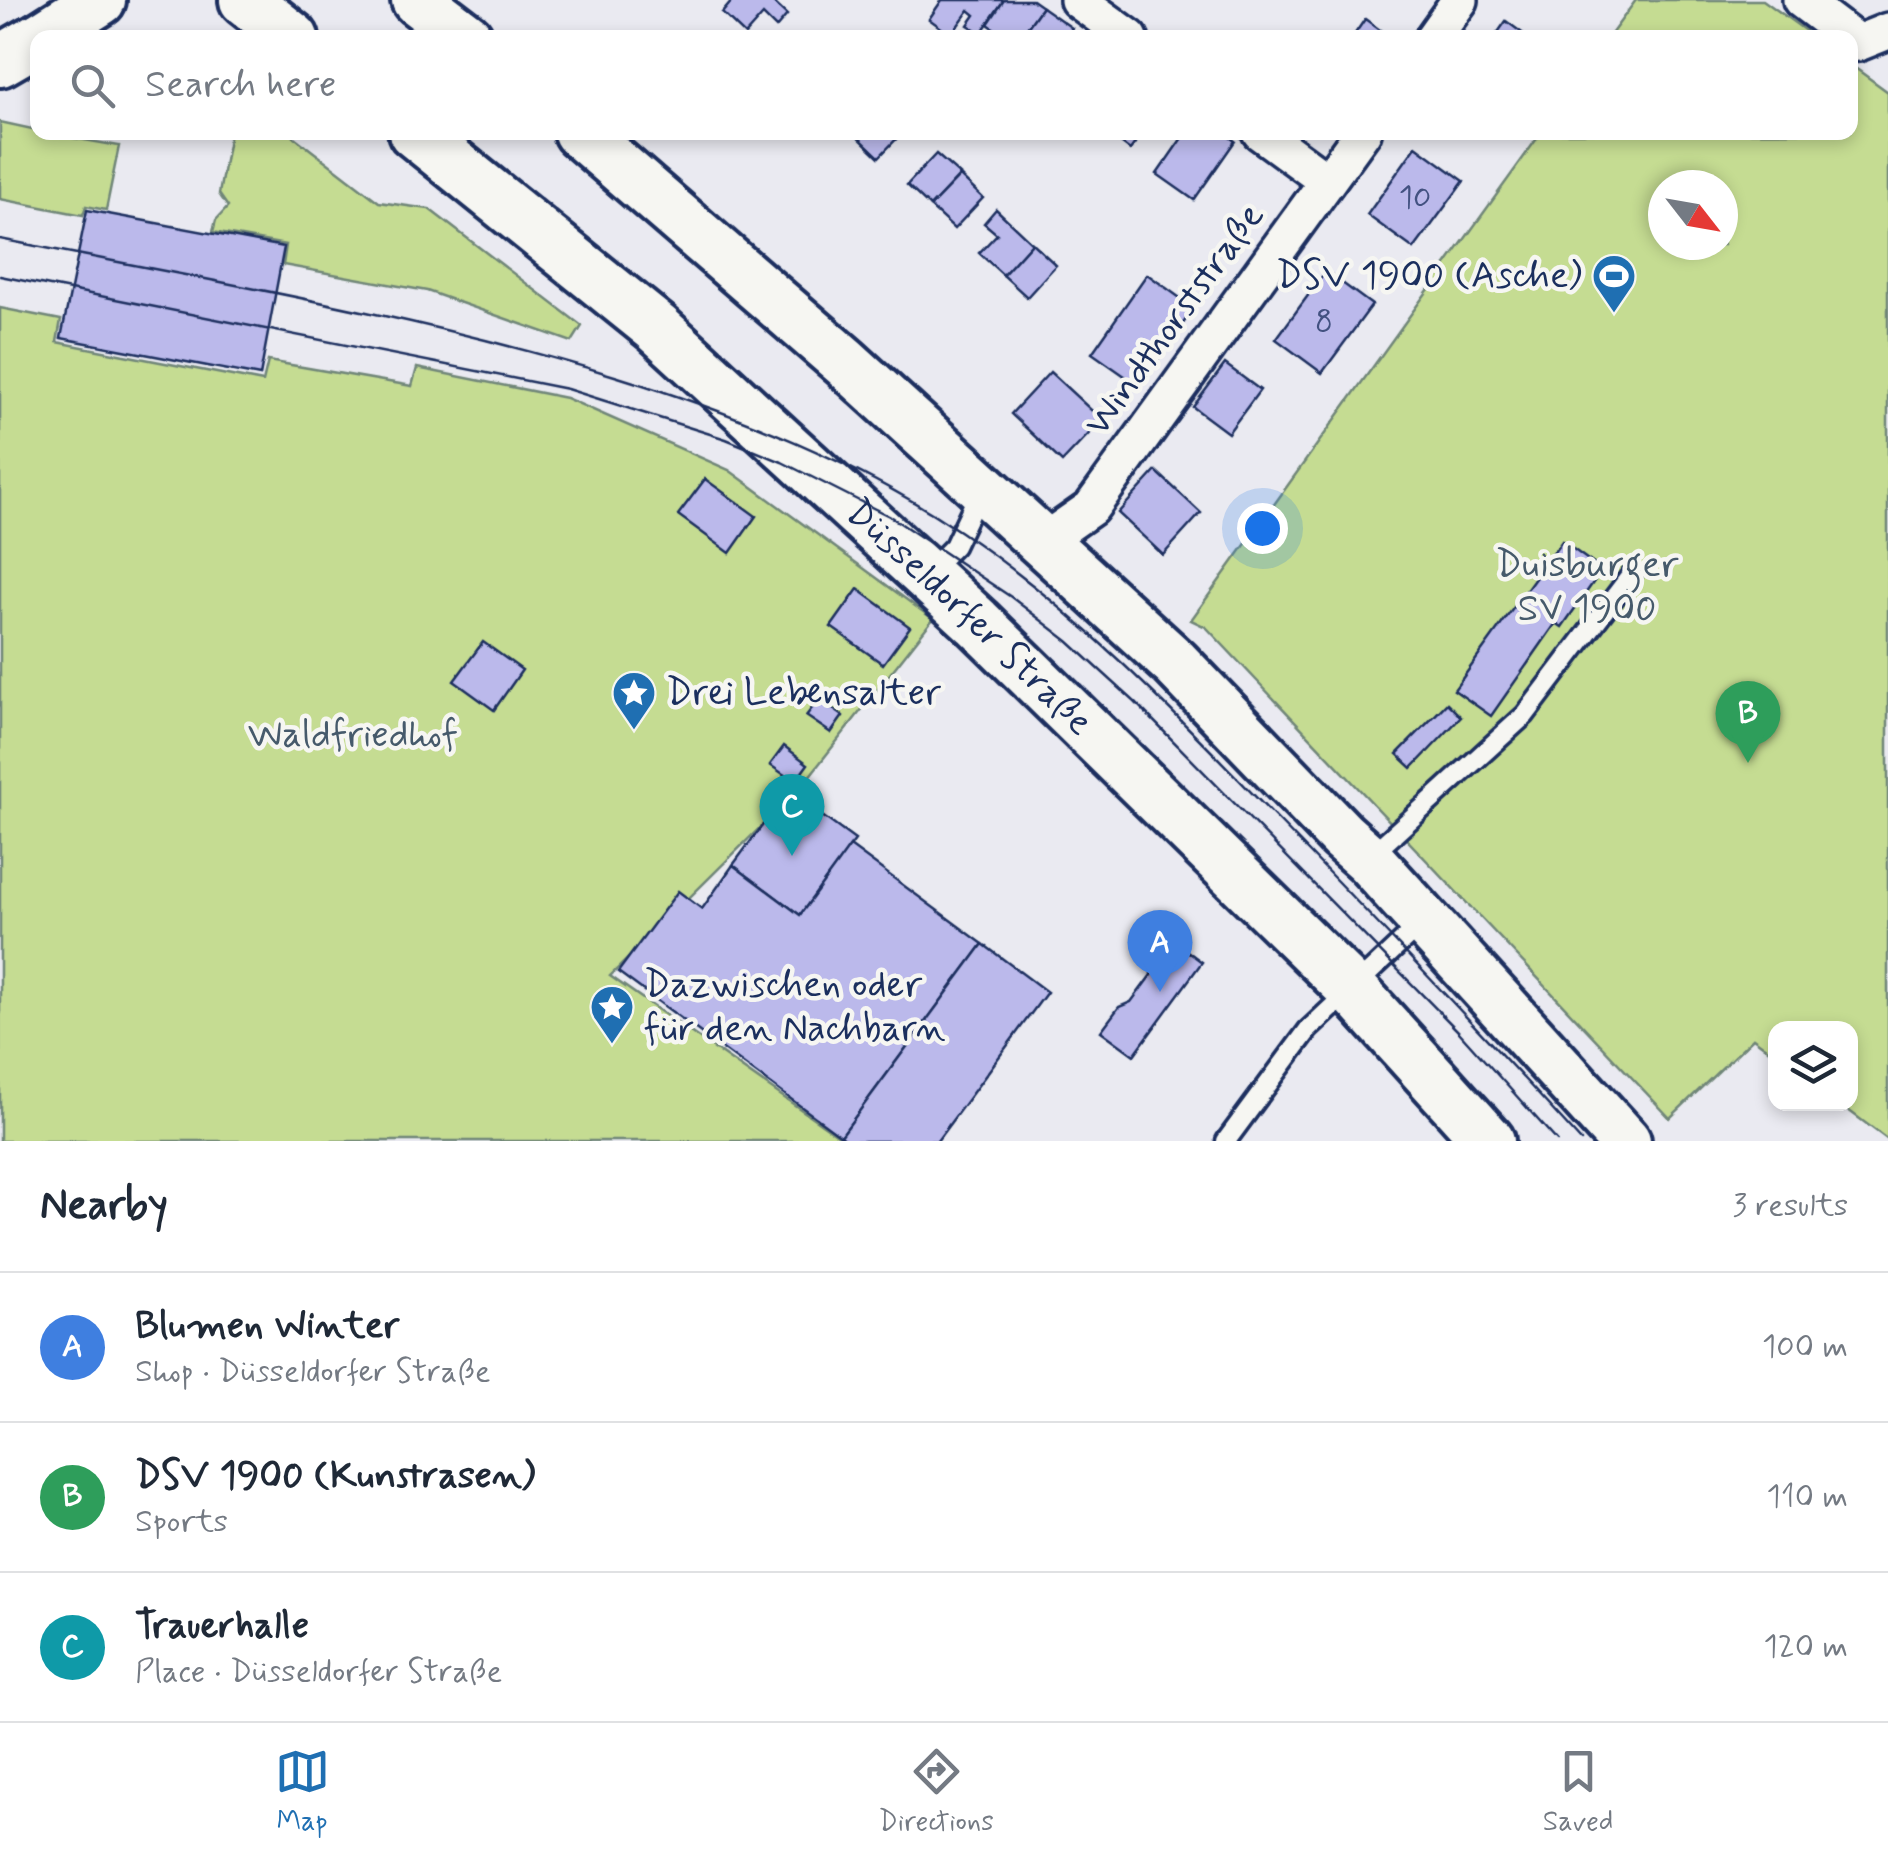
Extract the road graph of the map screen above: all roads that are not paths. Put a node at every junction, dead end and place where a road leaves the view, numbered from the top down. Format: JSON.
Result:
{"nodes":[{"id":1,"x":100,"y":0,"type":"edge"},
{"id":2,"x":245,"y":0,"type":"edge"},
{"id":3,"x":417,"y":0,"type":"edge"},
{"id":4,"x":1078,"y":0,"type":"edge"},
{"id":5,"x":1460,"y":0,"type":"edge"},
{"id":6,"x":1800,"y":0,"type":"edge"},
{"id":7,"x":52,"y":30,"type":"edge"},
{"id":8,"x":283,"y":30,"type":"edge"},
{"id":9,"x":456,"y":30,"type":"edge"},
{"id":10,"x":1119,"y":30,"type":"edge"},
{"id":11,"x":1439,"y":30,"type":"edge"},
{"id":12,"x":1840,"y":30,"type":"edge"},
{"id":13,"x":1888,"y":31,"type":"edge"},
{"id":14,"x":30,"y":43,"type":"edge"},
{"id":15,"x":1858,"y":43,"type":"edge"},
{"id":16,"x":0,"y":61,"type":"edge"},
{"id":17,"x":424,"y":140,"type":"edge"},
{"id":18,"x":589,"y":140,"type":"edge"},
{"id":19,"x":1271,"y":140,"type":"edge"},
{"id":20,"x":1357,"y":140,"type":"edge"},
{"id":21,"x":1327,"y":182,"type":"junction"},
{"id":22,"x":981,"y":488,"type":"junction"},
{"id":23,"x":1042,"y":543,"type":"junction"},
{"id":24,"x":924,"y":574,"type":"junction"},
{"id":25,"x":1632,"y":574,"type":"dead end"},
{"id":26,"x":1368,"y":859,"type":"junction"},
{"id":27,"x":1424,"y":920,"type":"junction"},
{"id":28,"x":1351,"y":988,"type":"junction"},
{"id":29,"x":1226,"y":1141,"type":"edge"},
{"id":30,"x":1489,"y":1141,"type":"edge"},
{"id":31,"x":1625,"y":1141,"type":"edge"}],
"edges":[{"from":1,"to":7,"type":"main road"},
{"from":2,"to":8,"type":"main road"},
{"from":3,"to":9,"type":"main road"},
{"from":4,"to":10,"type":"street"},
{"from":5,"to":11,"type":"street"},
{"from":6,"to":12,"type":"street"},
{"from":13,"to":15,"type":"street"},
{"from":14,"to":16,"type":"main road"},
{"from":17,"to":24,"type":"main road","name":"Düsseldorfer Straße"},
{"from":18,"to":22,"type":"main road"},
{"from":19,"to":21,"type":"street"},
{"from":20,"to":21,"type":"street","name":"Windthorststraße"},
{"from":21,"to":23,"type":"street","name":"Windthorststraße"},
{"from":22,"to":23,"type":"main road"},
{"from":22,"to":24,"type":"lane"},
{"from":23,"to":26,"type":"main road"},
{"from":24,"to":28,"type":"main road","name":"Düsseldorfer Straße"},
{"from":25,"to":26,"type":"lane"},
{"from":26,"to":27,"type":"main road"},
{"from":27,"to":28,"type":"lane"},
{"from":27,"to":31,"type":"main road"},
{"from":28,"to":29,"type":"lane"},
{"from":28,"to":30,"type":"main road","name":"Düsseldorfer Straße"}]}
